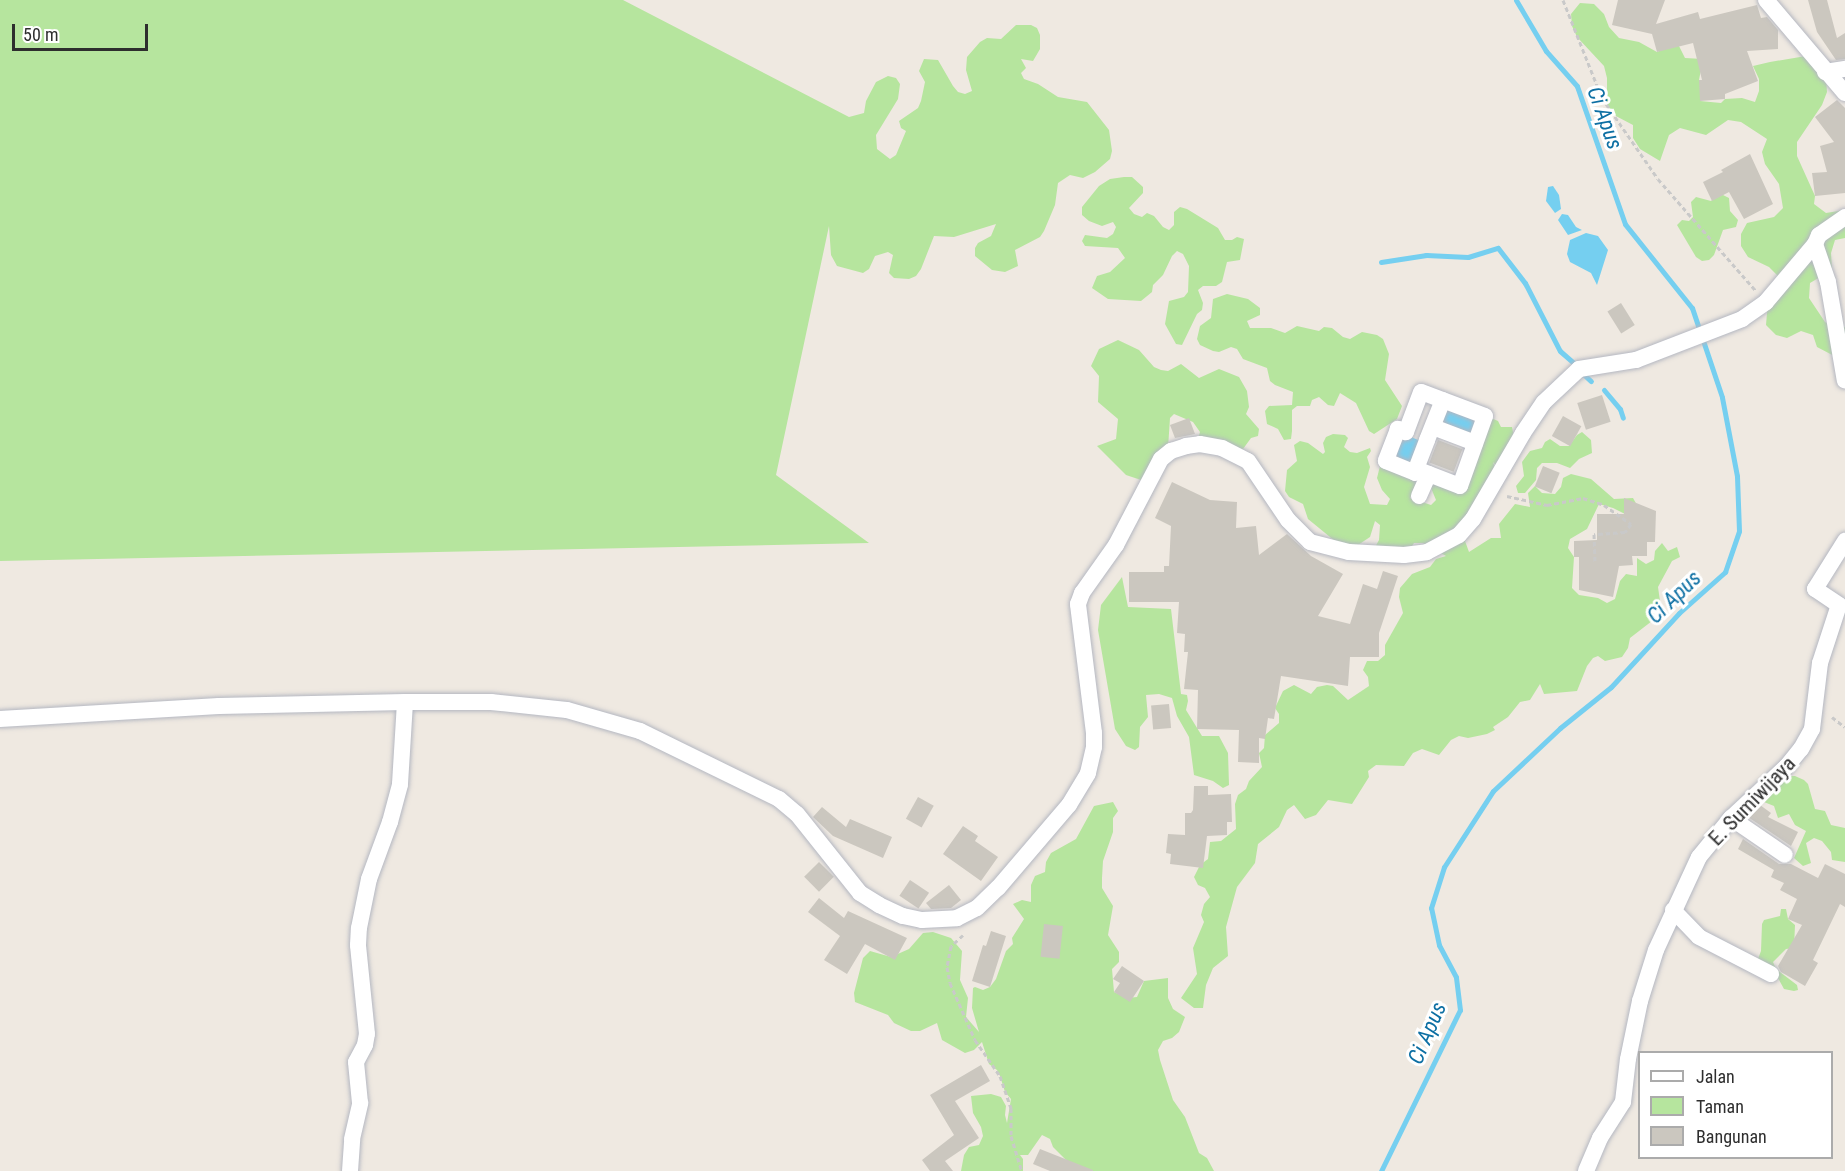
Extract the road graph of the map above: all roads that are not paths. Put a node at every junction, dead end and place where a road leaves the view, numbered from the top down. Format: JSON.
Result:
{"nodes":[{"id":1,"x":1766,"y":0,"type":"edge"},
{"id":2,"x":1845,"y":69,"type":"edge"},
{"id":3,"x":1825,"y":72,"type":"junction"},
{"id":4,"x":1845,"y":93,"type":"edge"},
{"id":5,"x":1845,"y":216,"type":"edge"},
{"id":6,"x":1815,"y":244,"type":"junction"},
{"id":7,"x":1845,"y":381,"type":"edge"},
{"id":8,"x":1443,"y":400,"type":"junction"},
{"id":9,"x":1406,"y":432,"type":"junction"},
{"id":10,"x":1430,"y":434,"type":"junction"},
{"id":11,"x":1475,"y":443,"type":"junction"},
{"id":12,"x":1423,"y":472,"type":"junction"},
{"id":13,"x":1419,"y":496,"type":"dead end"},
{"id":14,"x":1845,"y":541,"type":"edge"},
{"id":15,"x":405,"y":702,"type":"junction"},
{"id":16,"x":0,"y":719,"type":"edge"},
{"id":17,"x":1731,"y":818,"type":"junction"},
{"id":18,"x":1785,"y":855,"type":"dead end"},
{"id":19,"x":1673,"y":910,"type":"junction"},
{"id":20,"x":1771,"y":974,"type":"dead end"},
{"id":21,"x":350,"y":1171,"type":"edge"},
{"id":22,"x":1586,"y":1171,"type":"edge"}],
"edges":[{"from":1,"to":3,"type":"street"},
{"from":2,"to":3,"type":"street"},
{"from":3,"to":4,"type":"street"},
{"from":5,"to":6,"type":"street"},
{"from":6,"to":7,"type":"street"},
{"from":6,"to":15,"type":"street"},
{"from":8,"to":9,"type":"street"},
{"from":8,"to":10,"type":"street"},
{"from":8,"to":11,"type":"street"},
{"from":9,"to":10,"type":"street"},
{"from":9,"to":12,"type":"street"},
{"from":10,"to":11,"type":"street"},
{"from":10,"to":12,"type":"street"},
{"from":11,"to":12,"type":"street"},
{"from":12,"to":13,"type":"street"},
{"from":14,"to":17,"type":"street","name":"E. Sumiwijaya"},
{"from":15,"to":16,"type":"street"},
{"from":15,"to":21,"type":"street"},
{"from":17,"to":18,"type":"street"},
{"from":17,"to":19,"type":"street","name":"E. Sumiwijaya"},
{"from":19,"to":20,"type":"street"},
{"from":19,"to":22,"type":"street","name":"E. Sumiwijaya"}]}
